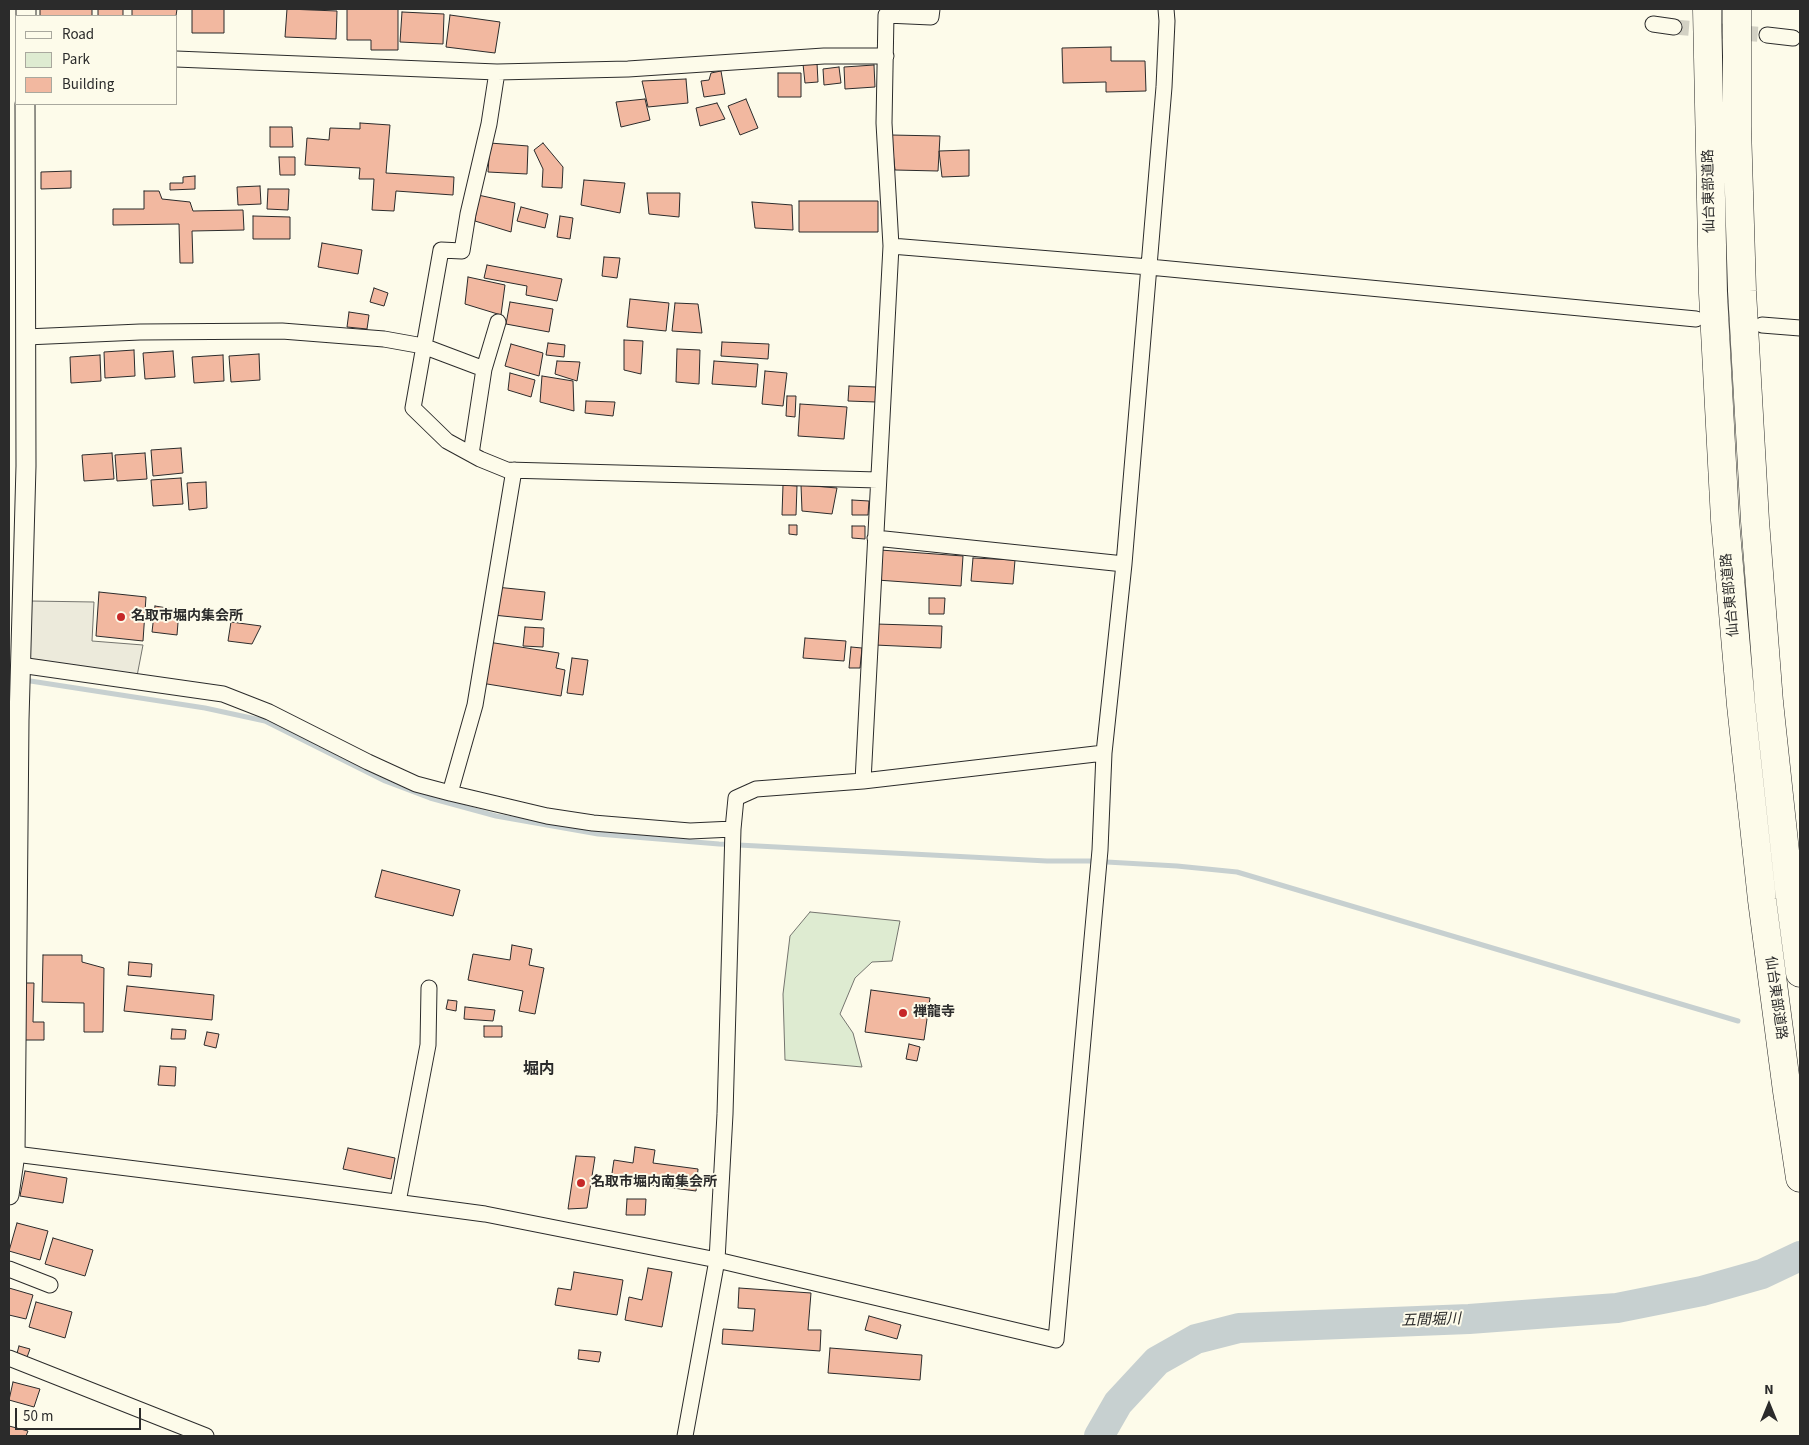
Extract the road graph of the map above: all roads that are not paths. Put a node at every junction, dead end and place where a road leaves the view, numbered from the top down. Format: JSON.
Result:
{"nodes":[{"id":1,"x":932,"y":9,"type":"edge"},
{"id":2,"x":1166,"y":9,"type":"edge"},
{"id":3,"x":1708,"y":9,"type":"edge"},
{"id":4,"x":1737,"y":9,"type":"edge"},
{"id":5,"x":1653,"y":24,"type":"dead end"},
{"id":6,"x":1674,"y":27,"type":"tunnel mouth"},
{"id":7,"x":1767,"y":35,"type":"tunnel mouth"},
{"id":8,"x":1793,"y":38,"type":"dead end"},
{"id":9,"x":886,"y":56,"type":"junction"},
{"id":10,"x":178,"y":59,"type":"edge"},
{"id":11,"x":497,"y":72,"type":"junction"},
{"id":12,"x":24,"y":105,"type":"edge"},
{"id":13,"x":891,"y":246,"type":"junction"},
{"id":14,"x":1149,"y":267,"type":"junction"},
{"id":15,"x":1696,"y":319,"type":"dead end"},
{"id":16,"x":498,"y":322,"type":"dead end"},
{"id":17,"x":1762,"y":324,"type":"dead end"},
{"id":18,"x":1800,"y":328,"type":"edge"},
{"id":19,"x":26,"y":337,"type":"junction"},
{"id":20,"x":423,"y":346,"type":"junction"},
{"id":21,"x":484,"y":369,"type":"junction"},
{"id":22,"x":471,"y":454,"type":"junction"},
{"id":23,"x":17,"y":463,"type":"edge"},
{"id":24,"x":514,"y":470,"type":"junction"},
{"id":25,"x":878,"y":480,"type":"junction"},
{"id":26,"x":875,"y":538,"type":"junction"},
{"id":27,"x":1124,"y":564,"type":"junction"},
{"id":28,"x":20,"y":673,"type":"junction"},
{"id":29,"x":1104,"y":753,"type":"junction"},
{"id":30,"x":863,"y":780,"type":"junction"},
{"id":31,"x":450,"y":793,"type":"junction"},
{"id":32,"x":733,"y":838,"type":"junction"},
{"id":33,"x":13,"y":939,"type":"edge"},
{"id":34,"x":1800,"y":973,"type":"edge"},
{"id":35,"x":429,"y":988,"type":"dead end"},
{"id":36,"x":15,"y":1154,"type":"junction"},
{"id":37,"x":1800,"y":1178,"type":"edge"},
{"id":38,"x":9,"y":1195,"type":"edge"},
{"id":39,"x":398,"y":1202,"type":"junction"},
{"id":40,"x":717,"y":1260,"type":"junction"},
{"id":41,"x":9,"y":1270,"type":"edge"},
{"id":42,"x":50,"y":1285,"type":"dead end"},
{"id":43,"x":9,"y":1358,"type":"edge"},
{"id":44,"x":206,"y":1436,"type":"edge"},
{"id":45,"x":685,"y":1436,"type":"edge"}],
"edges":[{"from":1,"to":9,"type":"street"},
{"from":2,"to":14,"type":"street"},
{"from":3,"to":37,"type":"highway","name":"仙台東部道路"},
{"from":4,"to":34,"type":"highway","name":"仙台東部道路"},
{"from":5,"to":6,"type":"street"},
{"from":7,"to":8,"type":"street"},
{"from":9,"to":11,"type":"street"},
{"from":9,"to":13,"type":"street"},
{"from":10,"to":11,"type":"street"},
{"from":11,"to":20,"type":"street"},
{"from":12,"to":19,"type":"street"},
{"from":13,"to":14,"type":"street"},
{"from":13,"to":25,"type":"street"},
{"from":14,"to":15,"type":"street"},
{"from":14,"to":27,"type":"street"},
{"from":16,"to":21,"type":"street"},
{"from":17,"to":18,"type":"street"},
{"from":19,"to":20,"type":"street"},
{"from":19,"to":23,"type":"street"},
{"from":20,"to":21,"type":"street"},
{"from":20,"to":22,"type":"street"},
{"from":21,"to":22,"type":"street"},
{"from":22,"to":24,"type":"street"},
{"from":23,"to":28,"type":"street"},
{"from":24,"to":25,"type":"street"},
{"from":24,"to":31,"type":"street"},
{"from":25,"to":26,"type":"street"},
{"from":26,"to":27,"type":"street"},
{"from":26,"to":30,"type":"street"},
{"from":27,"to":29,"type":"street"},
{"from":28,"to":31,"type":"street"},
{"from":28,"to":33,"type":"street"},
{"from":29,"to":30,"type":"street"},
{"from":29,"to":40,"type":"street"},
{"from":30,"to":32,"type":"street"},
{"from":31,"to":32,"type":"street"},
{"from":32,"to":40,"type":"street"},
{"from":33,"to":36,"type":"street"},
{"from":35,"to":39,"type":"street"},
{"from":36,"to":38,"type":"street"},
{"from":36,"to":39,"type":"street"},
{"from":39,"to":40,"type":"street"},
{"from":40,"to":45,"type":"street"},
{"from":41,"to":42,"type":"street"},
{"from":43,"to":44,"type":"street"}]}
